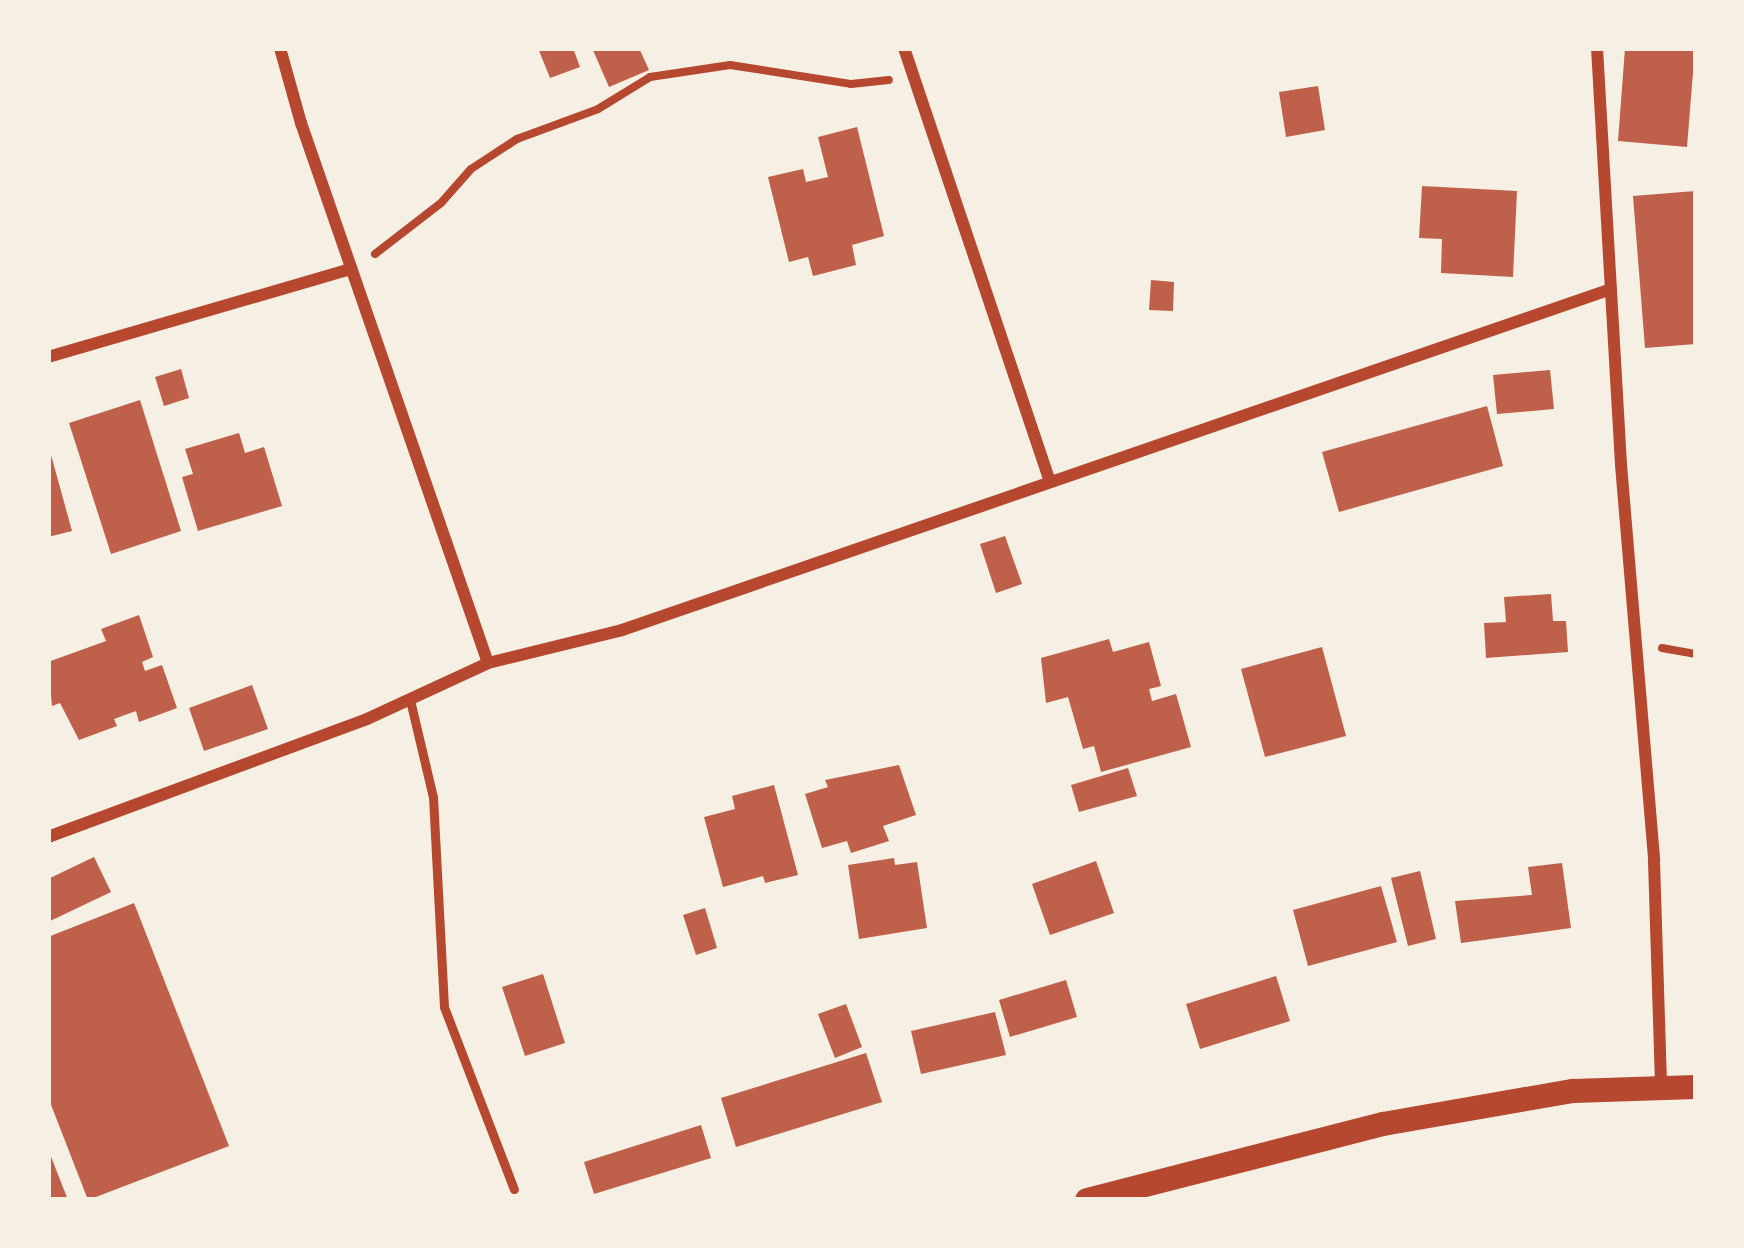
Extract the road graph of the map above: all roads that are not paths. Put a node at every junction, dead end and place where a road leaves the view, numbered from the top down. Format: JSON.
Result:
{"nodes":[{"id":1,"x":280,"y":48,"type":"edge"},
{"id":2,"x":904,"y":48,"type":"edge"},
{"id":3,"x":1598,"y":48,"type":"edge"},
{"id":4,"x":351,"y":269,"type":"junction"},
{"id":5,"x":1611,"y":289,"type":"junction"},
{"id":6,"x":48,"y":356,"type":"edge"},
{"id":7,"x":1050,"y":481,"type":"junction"},
{"id":8,"x":488,"y":663,"type":"junction"},
{"id":9,"x":410,"y":700,"type":"junction"},
{"id":10,"x":48,"y":837,"type":"edge"},
{"id":11,"x":1661,"y":1086,"type":"junction"},
{"id":12,"x":1696,"y":1088,"type":"edge"},
{"id":13,"x":514,"y":1189,"type":"dead end"},
{"id":14,"x":1088,"y":1200,"type":"edge"}],
"edges":[{"from":1,"to":4,"type":"street"},
{"from":2,"to":7,"type":"street"},
{"from":3,"to":5,"type":"street"},
{"from":4,"to":6,"type":"street"},
{"from":4,"to":8,"type":"street"},
{"from":5,"to":7,"type":"street"},
{"from":5,"to":11,"type":"street"},
{"from":7,"to":8,"type":"street"},
{"from":8,"to":9,"type":"street"},
{"from":9,"to":10,"type":"street"},
{"from":9,"to":13,"type":"lane"},
{"from":11,"to":12,"type":"main road"},
{"from":11,"to":14,"type":"main road"}]}
